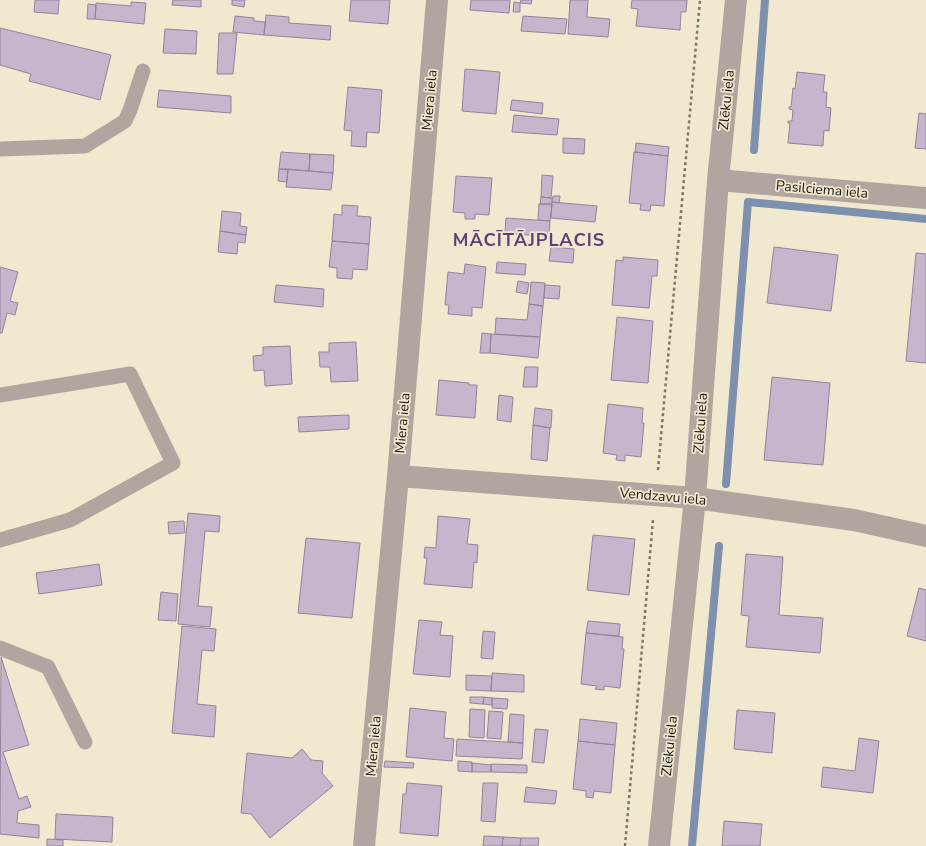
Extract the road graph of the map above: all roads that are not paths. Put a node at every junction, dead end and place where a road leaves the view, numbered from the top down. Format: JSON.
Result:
{"nodes":[{"id":1,"x":437,"y":0,"type":"edge"},
{"id":2,"x":736,"y":0,"type":"edge"},
{"id":3,"x":143,"y":71,"type":"dead end"},
{"id":4,"x":0,"y":149,"type":"edge"},
{"id":5,"x":718,"y":180,"type":"junction"},
{"id":6,"x":926,"y":198,"type":"edge"},
{"id":7,"x":0,"y":395,"type":"edge"},
{"id":8,"x":398,"y":476,"type":"junction"},
{"id":9,"x":695,"y":498,"type":"junction"},
{"id":10,"x":926,"y":536,"type":"edge"},
{"id":11,"x":0,"y":540,"type":"edge"},
{"id":12,"x":0,"y":648,"type":"edge"},
{"id":13,"x":85,"y":742,"type":"dead end"},
{"id":14,"x":364,"y":846,"type":"edge"},
{"id":15,"x":659,"y":846,"type":"edge"}],
"edges":[{"from":1,"to":8,"type":"street","name":"Miera iela"},
{"from":2,"to":5,"type":"street","name":"Zlēku iela"},
{"from":3,"to":4,"type":"lane"},
{"from":5,"to":6,"type":"street","name":"Pasilciema iela"},
{"from":5,"to":9,"type":"street","name":"Zlēku iela"},
{"from":7,"to":11,"type":"lane"},
{"from":8,"to":9,"type":"street","name":"Vendzavu iela"},
{"from":8,"to":14,"type":"street","name":"Miera iela"},
{"from":9,"to":10,"type":"street","name":"Vendzavu iela"},
{"from":9,"to":15,"type":"street","name":"Zlēku iela"},
{"from":12,"to":13,"type":"lane"}]}
